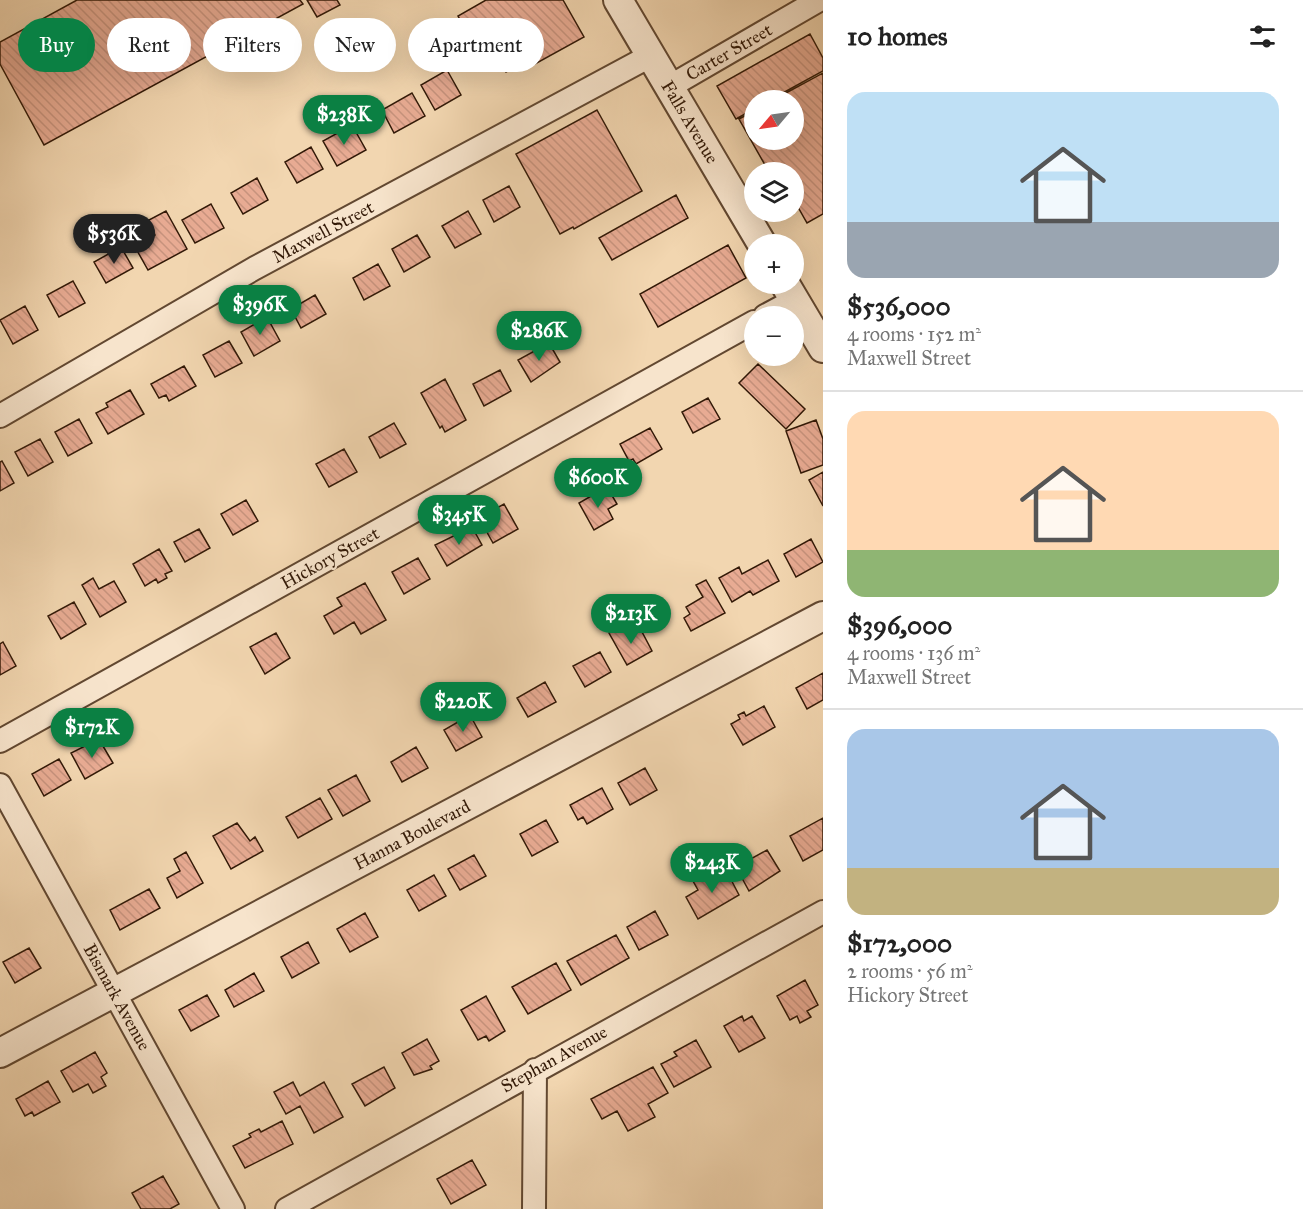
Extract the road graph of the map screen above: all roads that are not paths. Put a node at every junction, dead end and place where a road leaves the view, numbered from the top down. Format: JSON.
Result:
{"nodes":[{"id":1,"x":618,"y":0,"type":"edge"},
{"id":2,"x":819,"y":0,"type":"edge"},
{"id":3,"x":651,"y":56,"type":"junction"},
{"id":4,"x":669,"y":87,"type":"junction"},
{"id":5,"x":756,"y":234,"type":"edge"},
{"id":6,"x":788,"y":294,"type":"edge"},
{"id":7,"x":791,"y":294,"type":"edge"},
{"id":8,"x":775,"y":306,"type":"edge"},
{"id":9,"x":744,"y":328,"type":"edge"},
{"id":10,"x":823,"y":348,"type":"edge"},
{"id":11,"x":0,"y":417,"type":"edge"},
{"id":12,"x":823,"y":616,"type":"edge"},
{"id":13,"x":0,"y":741,"type":"edge"},
{"id":14,"x":0,"y":785,"type":"edge"},
{"id":15,"x":823,"y":912,"type":"edge"},
{"id":16,"x":114,"y":993,"type":"junction"},
{"id":17,"x":0,"y":1053,"type":"edge"},
{"id":18,"x":535,"y":1070,"type":"junction"},
{"id":19,"x":233,"y":1209,"type":"edge"},
{"id":20,"x":287,"y":1209,"type":"edge"},
{"id":21,"x":534,"y":1209,"type":"edge"}],
"edges":[{"from":1,"to":3,"type":"street","name":"Falls Avenue"},
{"from":2,"to":4,"type":"street","name":"Carter Street"},
{"from":3,"to":4,"type":"street","name":"Falls Avenue"},
{"from":3,"to":11,"type":"street","name":"Maxwell Street"},
{"from":4,"to":5,"type":"street","name":"Falls Avenue"},
{"from":6,"to":8,"type":"street"},
{"from":7,"to":10,"type":"street"},
{"from":9,"to":13,"type":"street","name":"Hickory Street"},
{"from":12,"to":16,"type":"street","name":"Hanna Boulevard"},
{"from":14,"to":16,"type":"street","name":"Bismark Avenue"},
{"from":15,"to":18,"type":"street","name":"Stephan Avenue"},
{"from":16,"to":17,"type":"street","name":"Hanna Boulevard"},
{"from":16,"to":19,"type":"street","name":"Bismark Avenue"},
{"from":18,"to":20,"type":"street","name":"Stephan Avenue"},
{"from":18,"to":21,"type":"street"}]}
